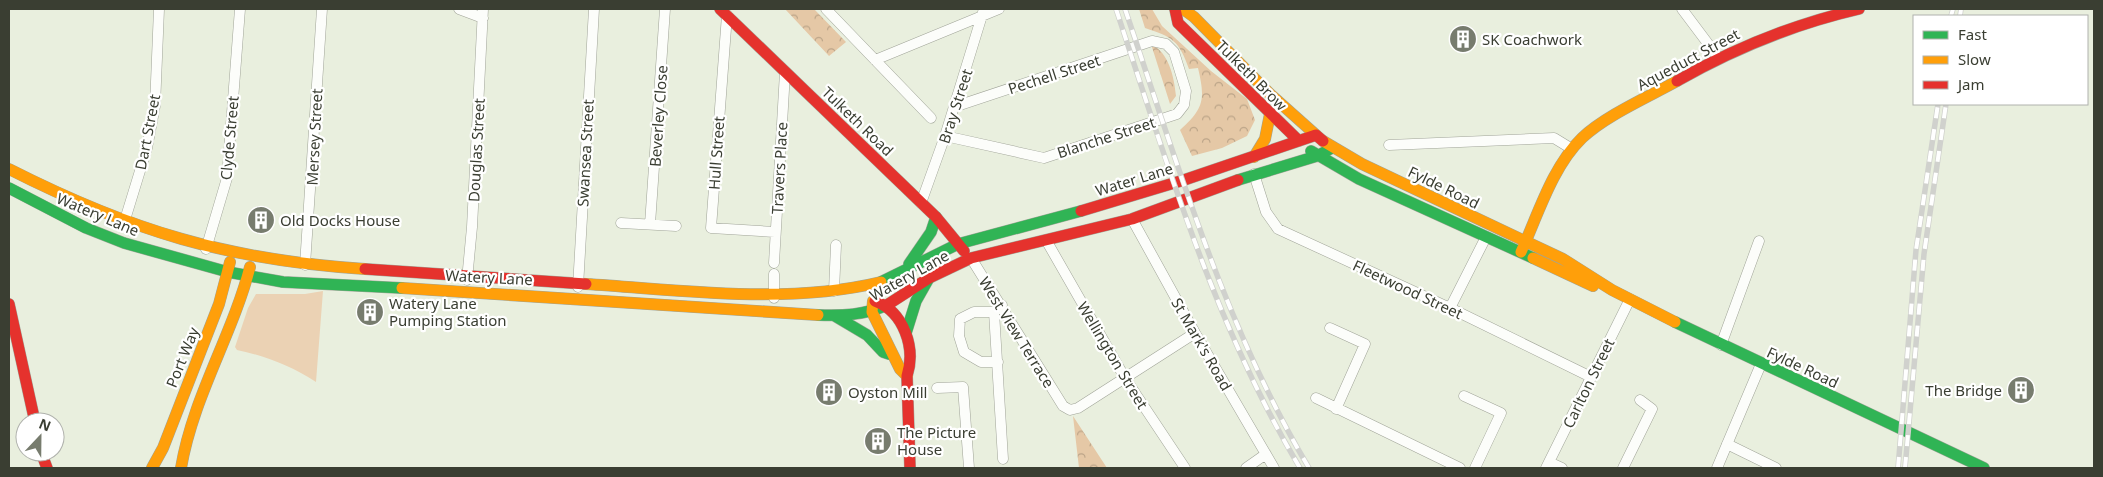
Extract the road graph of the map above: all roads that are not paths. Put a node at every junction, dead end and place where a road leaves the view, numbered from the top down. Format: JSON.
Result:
{"nodes":[{"id":1,"x":159,"y":9,"type":"edge"},
{"id":2,"x":240,"y":9,"type":"edge"},
{"id":3,"x":322,"y":9,"type":"edge"},
{"id":4,"x":459,"y":9,"type":"edge"},
{"id":5,"x":594,"y":9,"type":"edge"},
{"id":6,"x":665,"y":9,"type":"edge"},
{"id":7,"x":826,"y":9,"type":"edge"},
{"id":8,"x":999,"y":9,"type":"edge"},
{"id":9,"x":1175,"y":9,"type":"edge"},
{"id":10,"x":1183,"y":9,"type":"edge"},
{"id":11,"x":1682,"y":9,"type":"edge"},
{"id":12,"x":1859,"y":9,"type":"edge"},
{"id":13,"x":724,"y":12,"type":"edge"},
{"id":14,"x":984,"y":12,"type":"edge"},
{"id":15,"x":483,"y":14,"type":"edge"},
{"id":16,"x":1152,"y":41,"type":"joint"},
{"id":17,"x":1718,"y":57,"type":"junction"},
{"id":18,"x":875,"y":60,"type":"junction"},
{"id":19,"x":785,"y":72,"type":"junction"},
{"id":20,"x":954,"y":107,"type":"junction"},
{"id":21,"x":1270,"y":114,"type":"junction"},
{"id":22,"x":931,"y":118,"type":"dead end"},
{"id":23,"x":1316,"y":135,"type":"junction"},
{"id":24,"x":945,"y":136,"type":"junction"},
{"id":25,"x":1299,"y":141,"type":"junction"},
{"id":26,"x":1389,"y":144,"type":"dead end"},
{"id":27,"x":1332,"y":148,"type":"junction"},
{"id":28,"x":1572,"y":149,"type":"junction"},
{"id":29,"x":1317,"y":156,"type":"junction"},
{"id":30,"x":1254,"y":157,"type":"junction"},
{"id":31,"x":9,"y":169,"type":"edge"},
{"id":32,"x":1254,"y":174,"type":"junction"},
{"id":33,"x":9,"y":188,"type":"edge"},
{"id":34,"x":921,"y":203,"type":"junction"},
{"id":35,"x":936,"y":217,"type":"junction"},
{"id":36,"x":1132,"y":219,"type":"junction"},
{"id":37,"x":124,"y":223,"type":"junction"},
{"id":38,"x":621,"y":223,"type":"dead end"},
{"id":39,"x":650,"y":224,"type":"junction"},
{"id":40,"x":676,"y":226,"type":"dead end"},
{"id":41,"x":775,"y":232,"type":"junction"},
{"id":42,"x":986,"y":237,"type":"junction"},
{"id":43,"x":1486,"y":237,"type":"junction"},
{"id":44,"x":1046,"y":240,"type":"junction"},
{"id":45,"x":1759,"y":241,"type":"dead end"},
{"id":46,"x":958,"y":244,"type":"junction"},
{"id":47,"x":836,"y":245,"type":"dead end"},
{"id":48,"x":1523,"y":247,"type":"junction"},
{"id":49,"x":206,"y":248,"type":"junction"},
{"id":50,"x":232,"y":254,"type":"junction"},
{"id":51,"x":252,"y":258,"type":"junction"},
{"id":52,"x":971,"y":258,"type":"junction"},
{"id":53,"x":202,"y":265,"type":"junction"},
{"id":54,"x":305,"y":265,"type":"junction"},
{"id":55,"x":904,"y":270,"type":"junction"},
{"id":56,"x":228,"y":272,"type":"junction"},
{"id":57,"x":467,"y":275,"type":"junction"},
{"id":58,"x":248,"y":276,"type":"junction"},
{"id":59,"x":929,"y":278,"type":"junction"},
{"id":60,"x":881,"y":282,"type":"junction"},
{"id":61,"x":578,"y":284,"type":"junction"},
{"id":62,"x":466,"y":291,"type":"junction"},
{"id":63,"x":774,"y":292,"type":"junction"},
{"id":64,"x":836,"y":296,"type":"junction"},
{"id":65,"x":578,"y":298,"type":"junction"},
{"id":66,"x":1630,"y":299,"type":"junction"},
{"id":67,"x":857,"y":301,"type":"dead end"},
{"id":68,"x":9,"y":304,"type":"edge"},
{"id":69,"x":887,"y":305,"type":"junction"},
{"id":70,"x":872,"y":306,"type":"junction"},
{"id":71,"x":998,"y":308,"type":"junction"},
{"id":72,"x":1450,"y":308,"type":"junction"},
{"id":73,"x":774,"y":310,"type":"junction"},
{"id":74,"x":835,"y":316,"type":"junction"},
{"id":75,"x":1330,"y":328,"type":"dead end"},
{"id":76,"x":906,"y":333,"type":"junction"},
{"id":77,"x":1195,"y":333,"type":"junction"},
{"id":78,"x":1721,"y":345,"type":"junction"},
{"id":79,"x":894,"y":356,"type":"junction"},
{"id":80,"x":998,"y":362,"type":"junction"},
{"id":81,"x":1761,"y":364,"type":"junction"},
{"id":82,"x":908,"y":376,"type":"junction"},
{"id":83,"x":1591,"y":377,"type":"junction"},
{"id":84,"x":1125,"y":378,"type":"junction"},
{"id":85,"x":938,"y":388,"type":"dead end"},
{"id":86,"x":1464,"y":396,"type":"dead end"},
{"id":87,"x":1316,"y":398,"type":"dead end"},
{"id":88,"x":1640,"y":400,"type":"dead end"},
{"id":89,"x":1336,"y":409,"type":"junction"},
{"id":90,"x":33,"y":412,"type":"edge"},
{"id":91,"x":1726,"y":444,"type":"junction"},
{"id":92,"x":1266,"y":454,"type":"junction"},
{"id":93,"x":1003,"y":459,"type":"dead end"},
{"id":94,"x":1548,"y":465,"type":"edge"},
{"id":95,"x":152,"y":468,"type":"edge"},
{"id":96,"x":180,"y":468,"type":"edge"},
{"id":97,"x":910,"y":468,"type":"edge"},
{"id":98,"x":969,"y":468,"type":"edge"},
{"id":99,"x":1185,"y":468,"type":"edge"},
{"id":100,"x":1246,"y":468,"type":"edge"},
{"id":101,"x":1274,"y":468,"type":"edge"},
{"id":102,"x":1460,"y":468,"type":"edge"},
{"id":103,"x":1475,"y":468,"type":"edge"},
{"id":104,"x":1562,"y":468,"type":"edge"},
{"id":105,"x":1623,"y":468,"type":"edge"},
{"id":106,"x":1716,"y":468,"type":"edge"},
{"id":107,"x":1776,"y":468,"type":"edge"},
{"id":108,"x":1984,"y":468,"type":"edge"}],
"edges":[{"from":1,"to":37,"type":"street","name":"Dart Street"},
{"from":2,"to":49,"type":"street","name":"Clyde Street"},
{"from":3,"to":54,"type":"street","name":"Mersey Street"},
{"from":4,"to":15,"type":"street"},
{"from":5,"to":61,"type":"street","name":"Swansea Street"},
{"from":6,"to":39,"type":"street","name":"Beverley Close"},
{"from":7,"to":18,"type":"street"},
{"from":8,"to":14,"type":"street"},
{"from":9,"to":21,"type":"main road","name":"Tulketh Brow"},
{"from":10,"to":23,"type":"main road","name":"Tulketh Brow"},
{"from":11,"to":17,"type":"street"},
{"from":12,"to":17,"type":"main road","name":"Aqueduct Street"},
{"from":13,"to":19,"type":"main road","name":"Tulketh Road"},
{"from":13,"to":41,"type":"street","name":"Hull Street"},
{"from":14,"to":18,"type":"street"},
{"from":14,"to":20,"type":"street","name":"Bray Street"},
{"from":15,"to":57,"type":"street","name":"Douglas Street"},
{"from":16,"to":20,"type":"street","name":"Pechell Street"},
{"from":16,"to":24,"type":"street","name":"Blanche Street"},
{"from":17,"to":28,"type":"main road","name":"Aqueduct Street"},
{"from":18,"to":22,"type":"street"},
{"from":19,"to":34,"type":"main road","name":"Tulketh Road"},
{"from":19,"to":41,"type":"street","name":"Travers Place"},
{"from":20,"to":24,"type":"street","name":"Bray Street"},
{"from":21,"to":25,"type":"main road","name":"Tulketh Brow"},
{"from":21,"to":30,"type":"main road"},
{"from":23,"to":25,"type":"main road","name":"Water Lane"},
{"from":23,"to":27,"type":"main road","name":"Fylde Road"},
{"from":24,"to":34,"type":"street","name":"Bray Street"},
{"from":25,"to":29,"type":"main road","name":"Tulketh Brow"},
{"from":25,"to":30,"type":"main road","name":"Water Lane"},
{"from":26,"to":28,"type":"street"},
{"from":27,"to":29,"type":"main road"},
{"from":27,"to":48,"type":"main road","name":"Fylde Road"},
{"from":28,"to":48,"type":"main road","name":"Aqueduct Street"},
{"from":29,"to":32,"type":"main road"},
{"from":29,"to":43,"type":"main road","name":"Fylde Road"},
{"from":30,"to":42,"type":"main road","name":"Water Lane"},
{"from":31,"to":37,"type":"main road","name":"Watery Lane"},
{"from":32,"to":36,"type":"main road"},
{"from":32,"to":72,"type":"street","name":"Fleetwood Street"},
{"from":33,"to":53,"type":"main road","name":"Watery Lane"},
{"from":34,"to":35,"type":"main road","name":"Tulketh Road"},
{"from":35,"to":42,"type":"main road"},
{"from":35,"to":46,"type":"main road","name":"Tulketh Road"},
{"from":35,"to":55,"type":"main road"},
{"from":36,"to":44,"type":"main road"},
{"from":36,"to":77,"type":"street","name":"St Mark's Road"},
{"from":37,"to":49,"type":"main road","name":"Watery Lane"},
{"from":38,"to":39,"type":"street"},
{"from":39,"to":40,"type":"street"},
{"from":41,"to":63,"type":"street","name":"Travers Place"},
{"from":42,"to":46,"type":"main road","name":"Water Lane"},
{"from":43,"to":48,"type":"main road","name":"Fylde Road"},
{"from":43,"to":72,"type":"street"},
{"from":44,"to":52,"type":"main road"},
{"from":44,"to":84,"type":"street","name":"Wellington Street"},
{"from":45,"to":78,"type":"street"},
{"from":46,"to":52,"type":"main road","name":"Tulketh Road"},
{"from":46,"to":55,"type":"main road","name":"Watery Lane"},
{"from":47,"to":64,"type":"street"},
{"from":48,"to":66,"type":"main road","name":"Fylde Road"},
{"from":49,"to":50,"type":"main road","name":"Watery Lane"},
{"from":49,"to":53,"type":"street","name":"Clyde Street"},
{"from":50,"to":51,"type":"main road","name":"Watery Lane"},
{"from":50,"to":56,"type":"main road","name":"Port Way"},
{"from":51,"to":54,"type":"main road","name":"Watery Lane"},
{"from":51,"to":58,"type":"main road"},
{"from":52,"to":59,"type":"main road","name":"Watery Lane"},
{"from":52,"to":71,"type":"street","name":"West View Terrace"},
{"from":53,"to":56,"type":"main road","name":"Watery Lane"},
{"from":54,"to":57,"type":"main road","name":"Watery Lane"},
{"from":55,"to":60,"type":"main road","name":"Watery Lane"},
{"from":56,"to":58,"type":"main road","name":"Watery Lane"},
{"from":56,"to":95,"type":"main road","name":"Port Way"},
{"from":57,"to":61,"type":"main road","name":"Watery Lane"},
{"from":57,"to":62,"type":"street","name":"Douglas Street"},
{"from":58,"to":62,"type":"main road","name":"Watery Lane"},
{"from":58,"to":96,"type":"main road"},
{"from":59,"to":69,"type":"main road","name":"Watery Lane"},
{"from":59,"to":76,"type":"main road"},
{"from":60,"to":64,"type":"main road","name":"Watery Lane"},
{"from":60,"to":70,"type":"main road"},
{"from":61,"to":63,"type":"main road","name":"Watery Lane"},
{"from":61,"to":65,"type":"street","name":"Swansea Street"},
{"from":62,"to":65,"type":"main road","name":"Watery Lane"},
{"from":63,"to":64,"type":"main road","name":"Watery Lane"},
{"from":63,"to":73,"type":"street","name":"Travers Place"},
{"from":65,"to":73,"type":"main road","name":"Watery Lane"},
{"from":66,"to":78,"type":"main road","name":"Fylde Road"},
{"from":66,"to":83,"type":"street","name":"Carlton Street"},
{"from":67,"to":70,"type":"main road"},
{"from":68,"to":90,"type":"main road"},
{"from":69,"to":70,"type":"main road","name":"Watery Lane"},
{"from":69,"to":76,"type":"main road"},
{"from":70,"to":74,"type":"main road","name":"Watery Lane"},
{"from":70,"to":79,"type":"main road"},
{"from":71,"to":80,"type":"street"},
{"from":71,"to":80,"type":"street"},
{"from":71,"to":84,"type":"street","name":"West View Terrace"},
{"from":72,"to":83,"type":"street","name":"Fleetwood Street"},
{"from":73,"to":74,"type":"main road","name":"Watery Lane"},
{"from":74,"to":79,"type":"main road"},
{"from":75,"to":89,"type":"street"},
{"from":76,"to":82,"type":"main road"},
{"from":77,"to":84,"type":"street"},
{"from":77,"to":92,"type":"street","name":"St Mark's Road"},
{"from":78,"to":81,"type":"main road","name":"Fylde Road"},
{"from":79,"to":82,"type":"main road"},
{"from":80,"to":93,"type":"street"},
{"from":81,"to":91,"type":"street"},
{"from":81,"to":108,"type":"main road","name":"Fylde Road"},
{"from":82,"to":97,"type":"main road"},
{"from":83,"to":94,"type":"street","name":"Carlton Street"},
{"from":84,"to":99,"type":"street","name":"Wellington Street"},
{"from":85,"to":98,"type":"street"},
{"from":86,"to":103,"type":"street"},
{"from":87,"to":89,"type":"street"},
{"from":88,"to":105,"type":"street"},
{"from":89,"to":102,"type":"street"},
{"from":91,"to":106,"type":"street"},
{"from":91,"to":107,"type":"street"},
{"from":92,"to":100,"type":"street"},
{"from":92,"to":101,"type":"street","name":"St Mark's Road"},
{"from":94,"to":104,"type":"street"}]}
